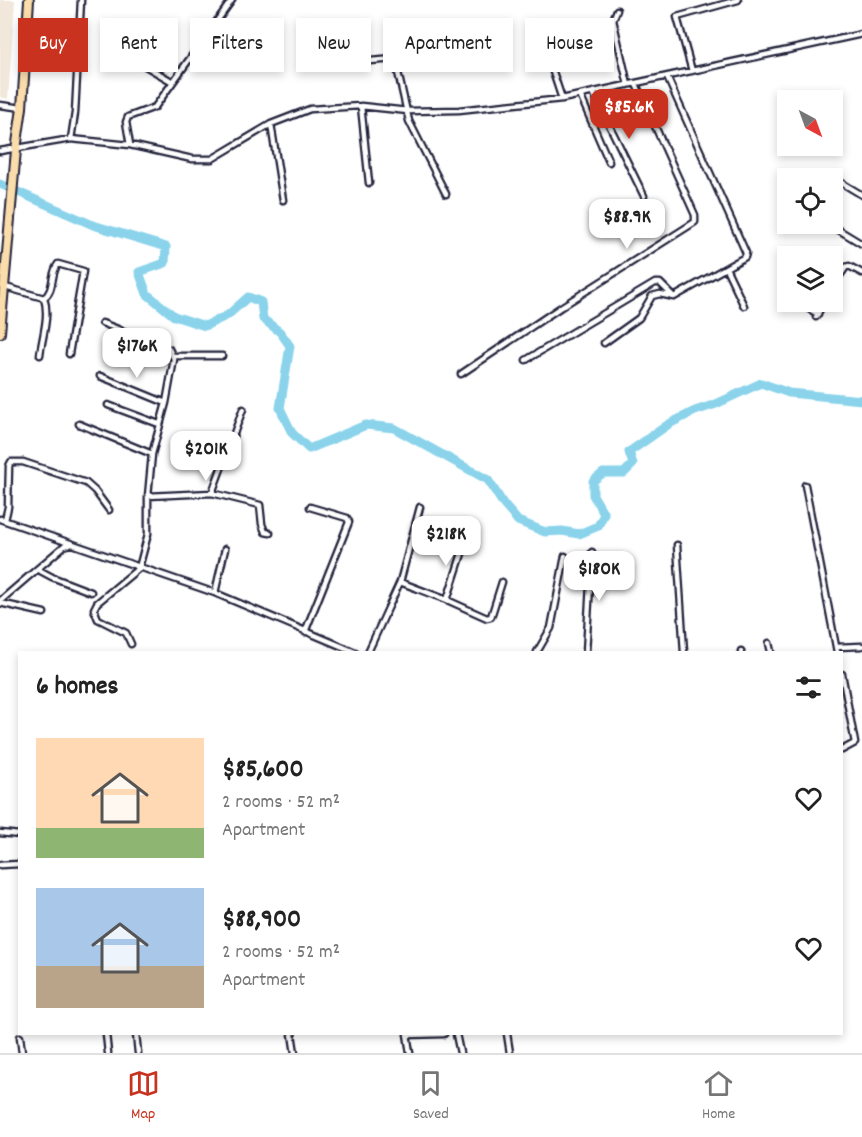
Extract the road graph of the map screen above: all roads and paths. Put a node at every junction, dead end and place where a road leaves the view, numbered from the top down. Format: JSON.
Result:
{"nodes":[{"id":1,"x":29,"y":0,"type":"edge"},
{"id":2,"x":81,"y":0,"type":"edge"},
{"id":3,"x":232,"y":0,"type":"edge"},
{"id":4,"x":738,"y":0,"type":"edge"},
{"id":5,"x":617,"y":10,"type":"dead end"},
{"id":6,"x":219,"y":18,"type":"edge"},
{"id":7,"x":862,"y":34,"type":"edge"},
{"id":8,"x":190,"y":59,"type":"edge"},
{"id":9,"x":692,"y":71,"type":"junction"},
{"id":10,"x":154,"y":72,"type":"edge"},
{"id":11,"x":398,"y":72,"type":"edge"},
{"id":12,"x":553,"y":72,"type":"edge"},
{"id":13,"x":667,"y":77,"type":"junction"},
{"id":14,"x":173,"y":82,"type":"junction"},
{"id":15,"x":636,"y":84,"type":"junction"},
{"id":16,"x":628,"y":85,"type":"junction"},
{"id":17,"x":593,"y":92,"type":"junction"},
{"id":18,"x":580,"y":95,"type":"junction"},
{"id":19,"x":562,"y":99,"type":"junction"},
{"id":20,"x":0,"y":105,"type":"edge"},
{"id":21,"x":361,"y":106,"type":"junction"},
{"id":22,"x":22,"y":108,"type":"junction"},
{"id":23,"x":408,"y":111,"type":"junction"},
{"id":24,"x":271,"y":124,"type":"junction"},
{"id":25,"x":71,"y":139,"type":"junction"},
{"id":26,"x":130,"y":145,"type":"junction"},
{"id":27,"x":16,"y":150,"type":"junction"},
{"id":28,"x":0,"y":151,"type":"edge"},
{"id":29,"x":609,"y":162,"type":"dead end"},
{"id":30,"x":369,"y":183,"type":"dead end"},
{"id":31,"x":843,"y":184,"type":"edge"},
{"id":32,"x":446,"y":194,"type":"dead end"},
{"id":33,"x":862,"y":195,"type":"edge"},
{"id":34,"x":644,"y":196,"type":"dead end"},
{"id":35,"x":283,"y":200,"type":"dead end"},
{"id":36,"x":843,"y":232,"type":"edge"},
{"id":37,"x":862,"y":244,"type":"edge"},
{"id":38,"x":726,"y":268,"type":"junction"},
{"id":39,"x":843,"y":269,"type":"edge"},
{"id":40,"x":862,"y":273,"type":"edge"},
{"id":41,"x":5,"y":287,"type":"junction"},
{"id":42,"x":674,"y":297,"type":"junction"},
{"id":43,"x":44,"y":298,"type":"junction"},
{"id":44,"x":744,"y":306,"type":"dead end"},
{"id":45,"x":102,"y":323,"type":"dead end"},
{"id":46,"x":0,"y":333,"type":"edge"},
{"id":47,"x":604,"y":343,"type":"dead end"},
{"id":48,"x":69,"y":354,"type":"dead end"},
{"id":49,"x":40,"y":355,"type":"dead end"},
{"id":50,"x":173,"y":356,"type":"junction"},
{"id":51,"x":222,"y":356,"type":"dead end"},
{"id":52,"x":526,"y":360,"type":"dead end"},
{"id":53,"x":461,"y":374,"type":"dead end"},
{"id":54,"x":99,"y":376,"type":"dead end"},
{"id":55,"x":165,"y":403,"type":"junction"},
{"id":56,"x":108,"y":405,"type":"dead end"},
{"id":57,"x":243,"y":409,"type":"dead end"},
{"id":58,"x":79,"y":423,"type":"dead end"},
{"id":59,"x":159,"y":424,"type":"junction"},
{"id":60,"x":152,"y":454,"type":"junction"},
{"id":61,"x":805,"y":484,"type":"dead end"},
{"id":62,"x":212,"y":493,"type":"junction"},
{"id":63,"x":148,"y":496,"type":"junction"},
{"id":64,"x":310,"y":507,"type":"dead end"},
{"id":65,"x":420,"y":507,"type":"dead end"},
{"id":66,"x":109,"y":510,"type":"dead end"},
{"id":67,"x":3,"y":519,"type":"edge"},
{"id":68,"x":270,"y":533,"type":"dead end"},
{"id":69,"x":466,"y":541,"type":"dead end"},
{"id":70,"x":72,"y":544,"type":"junction"},
{"id":71,"x":677,"y":545,"type":"dead end"},
{"id":72,"x":225,"y":549,"type":"dead end"},
{"id":73,"x":592,"y":552,"type":"dead end"},
{"id":74,"x":565,"y":556,"type":"dead end"},
{"id":75,"x":139,"y":568,"type":"junction"},
{"id":76,"x":37,"y":569,"type":"junction"},
{"id":77,"x":400,"y":582,"type":"junction"},
{"id":78,"x":502,"y":582,"type":"dead end"},
{"id":79,"x":92,"y":592,"type":"dead end"},
{"id":80,"x":215,"y":592,"type":"junction"},
{"id":81,"x":447,"y":600,"type":"junction"},
{"id":82,"x":0,"y":602,"type":"edge"},
{"id":83,"x":44,"y":613,"type":"dead end"},
{"id":84,"x":305,"y":632,"type":"junction"},
{"id":85,"x":769,"y":643,"type":"dead end"},
{"id":86,"x":131,"y":644,"type":"dead end"},
{"id":87,"x":862,"y":646,"type":"edge"},
{"id":88,"x":837,"y":650,"type":"edge"},
{"id":89,"x":352,"y":651,"type":"edge"},
{"id":90,"x":368,"y":651,"type":"edge"},
{"id":91,"x":538,"y":651,"type":"edge"},
{"id":92,"x":586,"y":651,"type":"edge"},
{"id":93,"x":684,"y":651,"type":"edge"},
{"id":94,"x":771,"y":651,"type":"edge"},
{"id":95,"x":843,"y":679,"type":"edge"},
{"id":96,"x":862,"y":740,"type":"edge"},
{"id":97,"x":855,"y":743,"type":"junction"},
{"id":98,"x":843,"y":749,"type":"edge"},
{"id":99,"x":0,"y":833,"type":"edge"},
{"id":100,"x":18,"y":835,"type":"edge"},
{"id":101,"x":18,"y":864,"type":"edge"},
{"id":102,"x":0,"y":865,"type":"edge"},
{"id":103,"x":106,"y":1035,"type":"edge"},
{"id":104,"x":136,"y":1035,"type":"edge"},
{"id":105,"x":292,"y":1035,"type":"edge"},
{"id":106,"x":407,"y":1035,"type":"edge"},
{"id":107,"x":456,"y":1035,"type":"edge"},
{"id":108,"x":507,"y":1035,"type":"edge"},
{"id":109,"x":21,"y":1037,"type":"dead end"},
{"id":110,"x":22,"y":1053,"type":"edge"},
{"id":111,"x":108,"y":1053,"type":"edge"},
{"id":112,"x":138,"y":1053,"type":"edge"},
{"id":113,"x":295,"y":1053,"type":"edge"},
{"id":114,"x":410,"y":1053,"type":"edge"},
{"id":115,"x":460,"y":1053,"type":"edge"},
{"id":116,"x":510,"y":1053,"type":"edge"}],
"edges":[{"from":1,"to":22,"type":"highway"},
{"from":2,"to":25,"type":"street"},
{"from":3,"to":6,"type":"street"},
{"from":4,"to":9,"type":"street"},
{"from":5,"to":16,"type":"street"},
{"from":7,"to":9,"type":"street"},
{"from":8,"to":14,"type":"street"},
{"from":9,"to":13,"type":"street"},
{"from":10,"to":14,"type":"street"},
{"from":11,"to":23,"type":"street"},
{"from":12,"to":19,"type":"street"},
{"from":13,"to":15,"type":"street"},
{"from":13,"to":38,"type":"street"},
{"from":14,"to":26,"type":"street"},
{"from":15,"to":16,"type":"street"},
{"from":15,"to":53,"type":"street"},
{"from":16,"to":17,"type":"street"},
{"from":17,"to":18,"type":"street"},
{"from":17,"to":34,"type":"street"},
{"from":18,"to":19,"type":"street"},
{"from":18,"to":29,"type":"street"},
{"from":19,"to":23,"type":"street"},
{"from":20,"to":22,"type":"street"},
{"from":21,"to":23,"type":"street"},
{"from":21,"to":24,"type":"street"},
{"from":21,"to":30,"type":"street"},
{"from":22,"to":27,"type":"highway"},
{"from":23,"to":32,"type":"street"},
{"from":24,"to":26,"type":"street"},
{"from":24,"to":35,"type":"street"},
{"from":25,"to":26,"type":"street"},
{"from":25,"to":27,"type":"street"},
{"from":27,"to":28,"type":"street"},
{"from":27,"to":41,"type":"highway"},
{"from":31,"to":33,"type":"street"},
{"from":36,"to":37,"type":"street"},
{"from":38,"to":42,"type":"street"},
{"from":38,"to":44,"type":"street"},
{"from":39,"to":40,"type":"street"},
{"from":41,"to":43,"type":"street"},
{"from":41,"to":46,"type":"highway"},
{"from":42,"to":47,"type":"street"},
{"from":42,"to":52,"type":"street"},
{"from":43,"to":48,"type":"street"},
{"from":43,"to":49,"type":"street"},
{"from":45,"to":50,"type":"street"},
{"from":50,"to":51,"type":"street"},
{"from":50,"to":55,"type":"street"},
{"from":54,"to":55,"type":"street"},
{"from":55,"to":59,"type":"street"},
{"from":56,"to":59,"type":"street"},
{"from":57,"to":62,"type":"street"},
{"from":58,"to":60,"type":"street"},
{"from":59,"to":60,"type":"street"},
{"from":60,"to":63,"type":"street"},
{"from":61,"to":88,"type":"street"},
{"from":62,"to":63,"type":"street"},
{"from":62,"to":68,"type":"street"},
{"from":63,"to":75,"type":"street"},
{"from":64,"to":84,"type":"street"},
{"from":65,"to":77,"type":"street"},
{"from":66,"to":67,"type":"street"},
{"from":67,"to":70,"type":"street"},
{"from":69,"to":81,"type":"street"},
{"from":70,"to":75,"type":"street"},
{"from":70,"to":76,"type":"street"},
{"from":71,"to":93,"type":"street"},
{"from":72,"to":80,"type":"street"},
{"from":73,"to":92,"type":"street"},
{"from":74,"to":91,"type":"street"},
{"from":75,"to":80,"type":"street"},
{"from":75,"to":86,"type":"street"},
{"from":76,"to":79,"type":"street"},
{"from":76,"to":82,"type":"street"},
{"from":77,"to":81,"type":"street"},
{"from":77,"to":90,"type":"street"},
{"from":78,"to":81,"type":"street"},
{"from":80,"to":84,"type":"street"},
{"from":82,"to":83,"type":"street"},
{"from":84,"to":89,"type":"street"},
{"from":85,"to":94,"type":"street"},
{"from":87,"to":88,"type":"street"},
{"from":95,"to":97,"type":"street"},
{"from":96,"to":97,"type":"street"},
{"from":97,"to":98,"type":"street"},
{"from":99,"to":100,"type":"street"},
{"from":101,"to":102,"type":"street"},
{"from":103,"to":111,"type":"street"},
{"from":104,"to":112,"type":"street"},
{"from":105,"to":113,"type":"street"},
{"from":106,"to":114,"type":"street"},
{"from":107,"to":115,"type":"street"},
{"from":108,"to":116,"type":"street"},
{"from":109,"to":110,"type":"street"}]}
